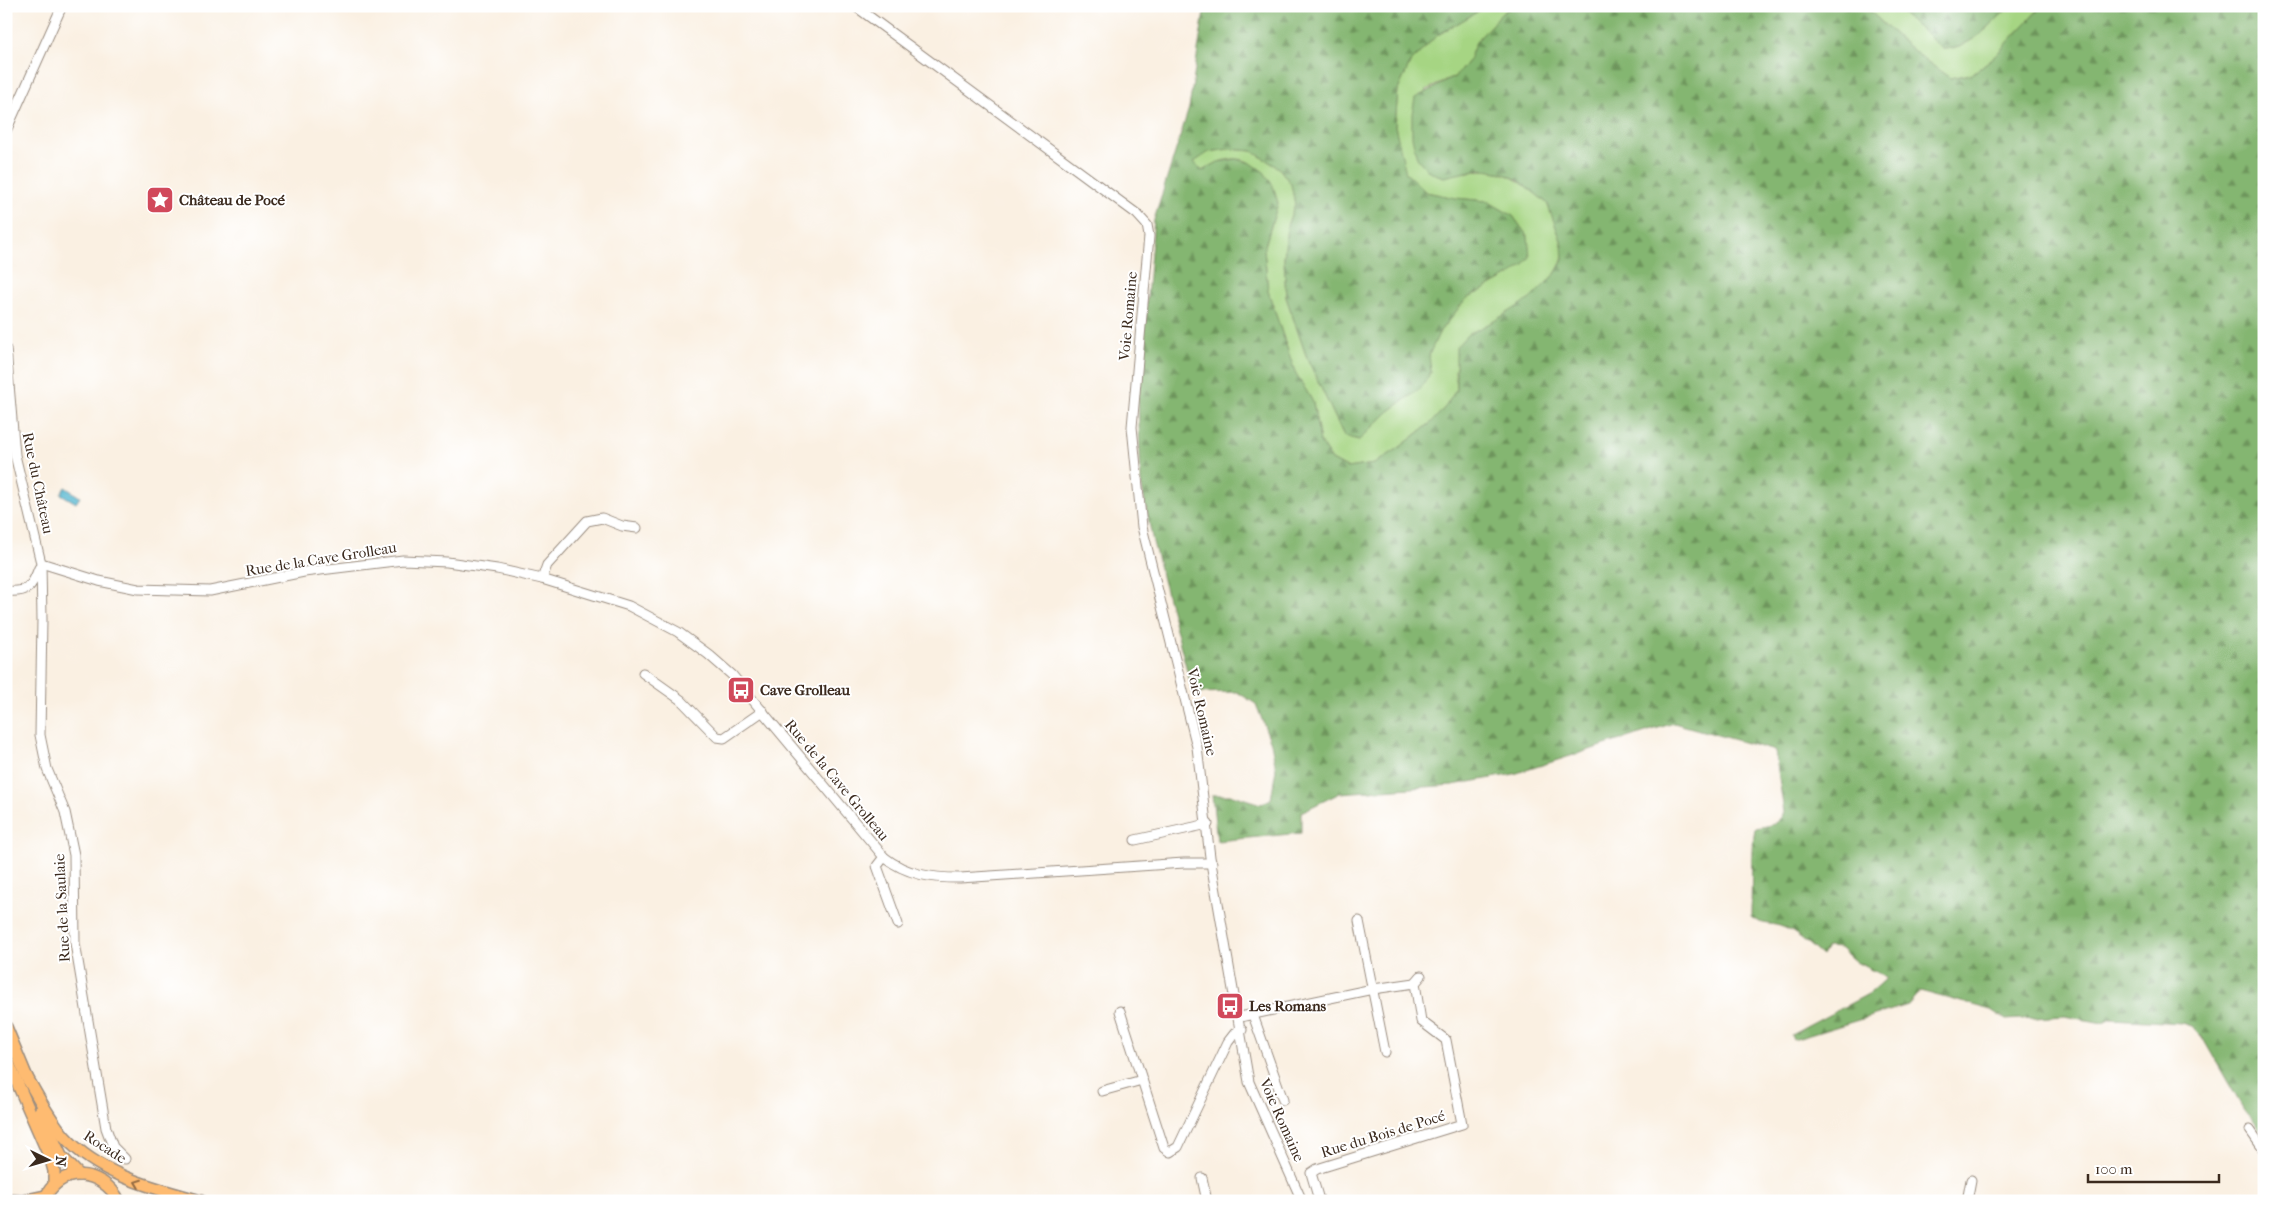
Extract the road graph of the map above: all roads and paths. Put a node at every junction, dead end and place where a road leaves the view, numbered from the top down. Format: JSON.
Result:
{"nodes":[{"id":1,"x":62,"y":6,"type":"edge"},
{"id":2,"x":855,"y":6,"type":"edge"},
{"id":3,"x":6,"y":131,"type":"edge"},
{"id":4,"x":6,"y":349,"type":"edge"},
{"id":5,"x":637,"y":528,"type":"dead end"},
{"id":6,"x":41,"y":563,"type":"junction"},
{"id":7,"x":542,"y":579,"type":"junction"},
{"id":8,"x":6,"y":591,"type":"edge"},
{"id":9,"x":643,"y":673,"type":"dead end"},
{"id":10,"x":763,"y":711,"type":"junction"},
{"id":11,"x":1208,"y":824,"type":"junction"},
{"id":12,"x":1135,"y":840,"type":"dead end"},
{"id":13,"x":884,"y":856,"type":"junction"},
{"id":14,"x":1212,"y":863,"type":"junction"},
{"id":15,"x":1359,"y":921,"type":"dead end"},
{"id":16,"x":898,"y":924,"type":"dead end"},
{"id":17,"x":1373,"y":989,"type":"junction"},
{"id":18,"x":1120,"y":1011,"type":"dead end"},
{"id":19,"x":1253,"y":1015,"type":"junction"},
{"id":20,"x":1240,"y":1018,"type":"junction"},
{"id":21,"x":6,"y":1028,"type":"edge"},
{"id":22,"x":1242,"y":1030,"type":"junction"},
{"id":23,"x":1385,"y":1052,"type":"dead end"},
{"id":24,"x":6,"y":1057,"type":"edge"},
{"id":25,"x":25,"y":1074,"type":"junction"},
{"id":26,"x":1142,"y":1080,"type":"junction"},
{"id":27,"x":1102,"y":1091,"type":"dead end"},
{"id":28,"x":1283,"y":1100,"type":"dead end"},
{"id":29,"x":2250,"y":1130,"type":"dead end"},
{"id":30,"x":2264,"y":1150,"type":"edge"},
{"id":31,"x":126,"y":1159,"type":"dead end"},
{"id":32,"x":79,"y":1175,"type":"junction"},
{"id":33,"x":1202,"y":1178,"type":"dead end"},
{"id":34,"x":1971,"y":1180,"type":"dead end"},
{"id":35,"x":54,"y":1186,"type":"junction"},
{"id":36,"x":45,"y":1198,"type":"edge"},
{"id":37,"x":6,"y":1200,"type":"edge"},
{"id":38,"x":119,"y":1201,"type":"edge"},
{"id":39,"x":201,"y":1201,"type":"edge"},
{"id":40,"x":1207,"y":1201,"type":"edge"},
{"id":41,"x":1302,"y":1201,"type":"edge"},
{"id":42,"x":1319,"y":1201,"type":"edge"},
{"id":43,"x":1967,"y":1201,"type":"edge"}],
"edges":[{"from":1,"to":3,"type":"street"},
{"from":2,"to":11,"type":"street","name":"Voie Romaine"},
{"from":4,"to":6,"type":"street","name":"Rue du Château"},
{"from":5,"to":7,"type":"street"},
{"from":6,"to":7,"type":"street","name":"Rue de la Cave Grolleau"},
{"from":6,"to":8,"type":"street"},
{"from":6,"to":31,"type":"street","name":"Rue de la Saulaie"},
{"from":7,"to":10,"type":"street","name":"Rue de la Cave Grolleau"},
{"from":9,"to":10,"type":"street"},
{"from":10,"to":13,"type":"street","name":"Rue de la Cave Grolleau"},
{"from":11,"to":12,"type":"street"},
{"from":11,"to":14,"type":"street","name":"Voie Romaine"},
{"from":13,"to":14,"type":"street","name":"Rue de la Cave Grolleau"},
{"from":13,"to":16,"type":"street"},
{"from":14,"to":20,"type":"street","name":"Voie Romaine"},
{"from":15,"to":17,"type":"street"},
{"from":17,"to":19,"type":"street"},
{"from":17,"to":23,"type":"street"},
{"from":17,"to":42,"type":"street","name":"Rue du Bois de Pocé"},
{"from":18,"to":26,"type":"street"},
{"from":19,"to":20,"type":"street"},
{"from":19,"to":28,"type":"street"},
{"from":20,"to":22,"type":"street","name":"Voie Romaine"},
{"from":21,"to":25,"type":"main road"},
{"from":22,"to":26,"type":"street"},
{"from":22,"to":41,"type":"street","name":"Voie Romaine"},
{"from":24,"to":35,"type":"main road"},
{"from":25,"to":32,"type":"main road"},
{"from":39,"to":25,"type":"main road","name":"Rocade","one_way":true},
{"from":26,"to":27,"type":"street"},
{"from":29,"to":30,"type":"street"},
{"from":32,"to":35,"type":"main road"},
{"from":32,"to":38,"type":"main road"},
{"from":33,"to":40,"type":"street"},
{"from":34,"to":43,"type":"street"},
{"from":35,"to":36,"type":"main road"},
{"from":36,"to":37,"type":"main road"}]}
